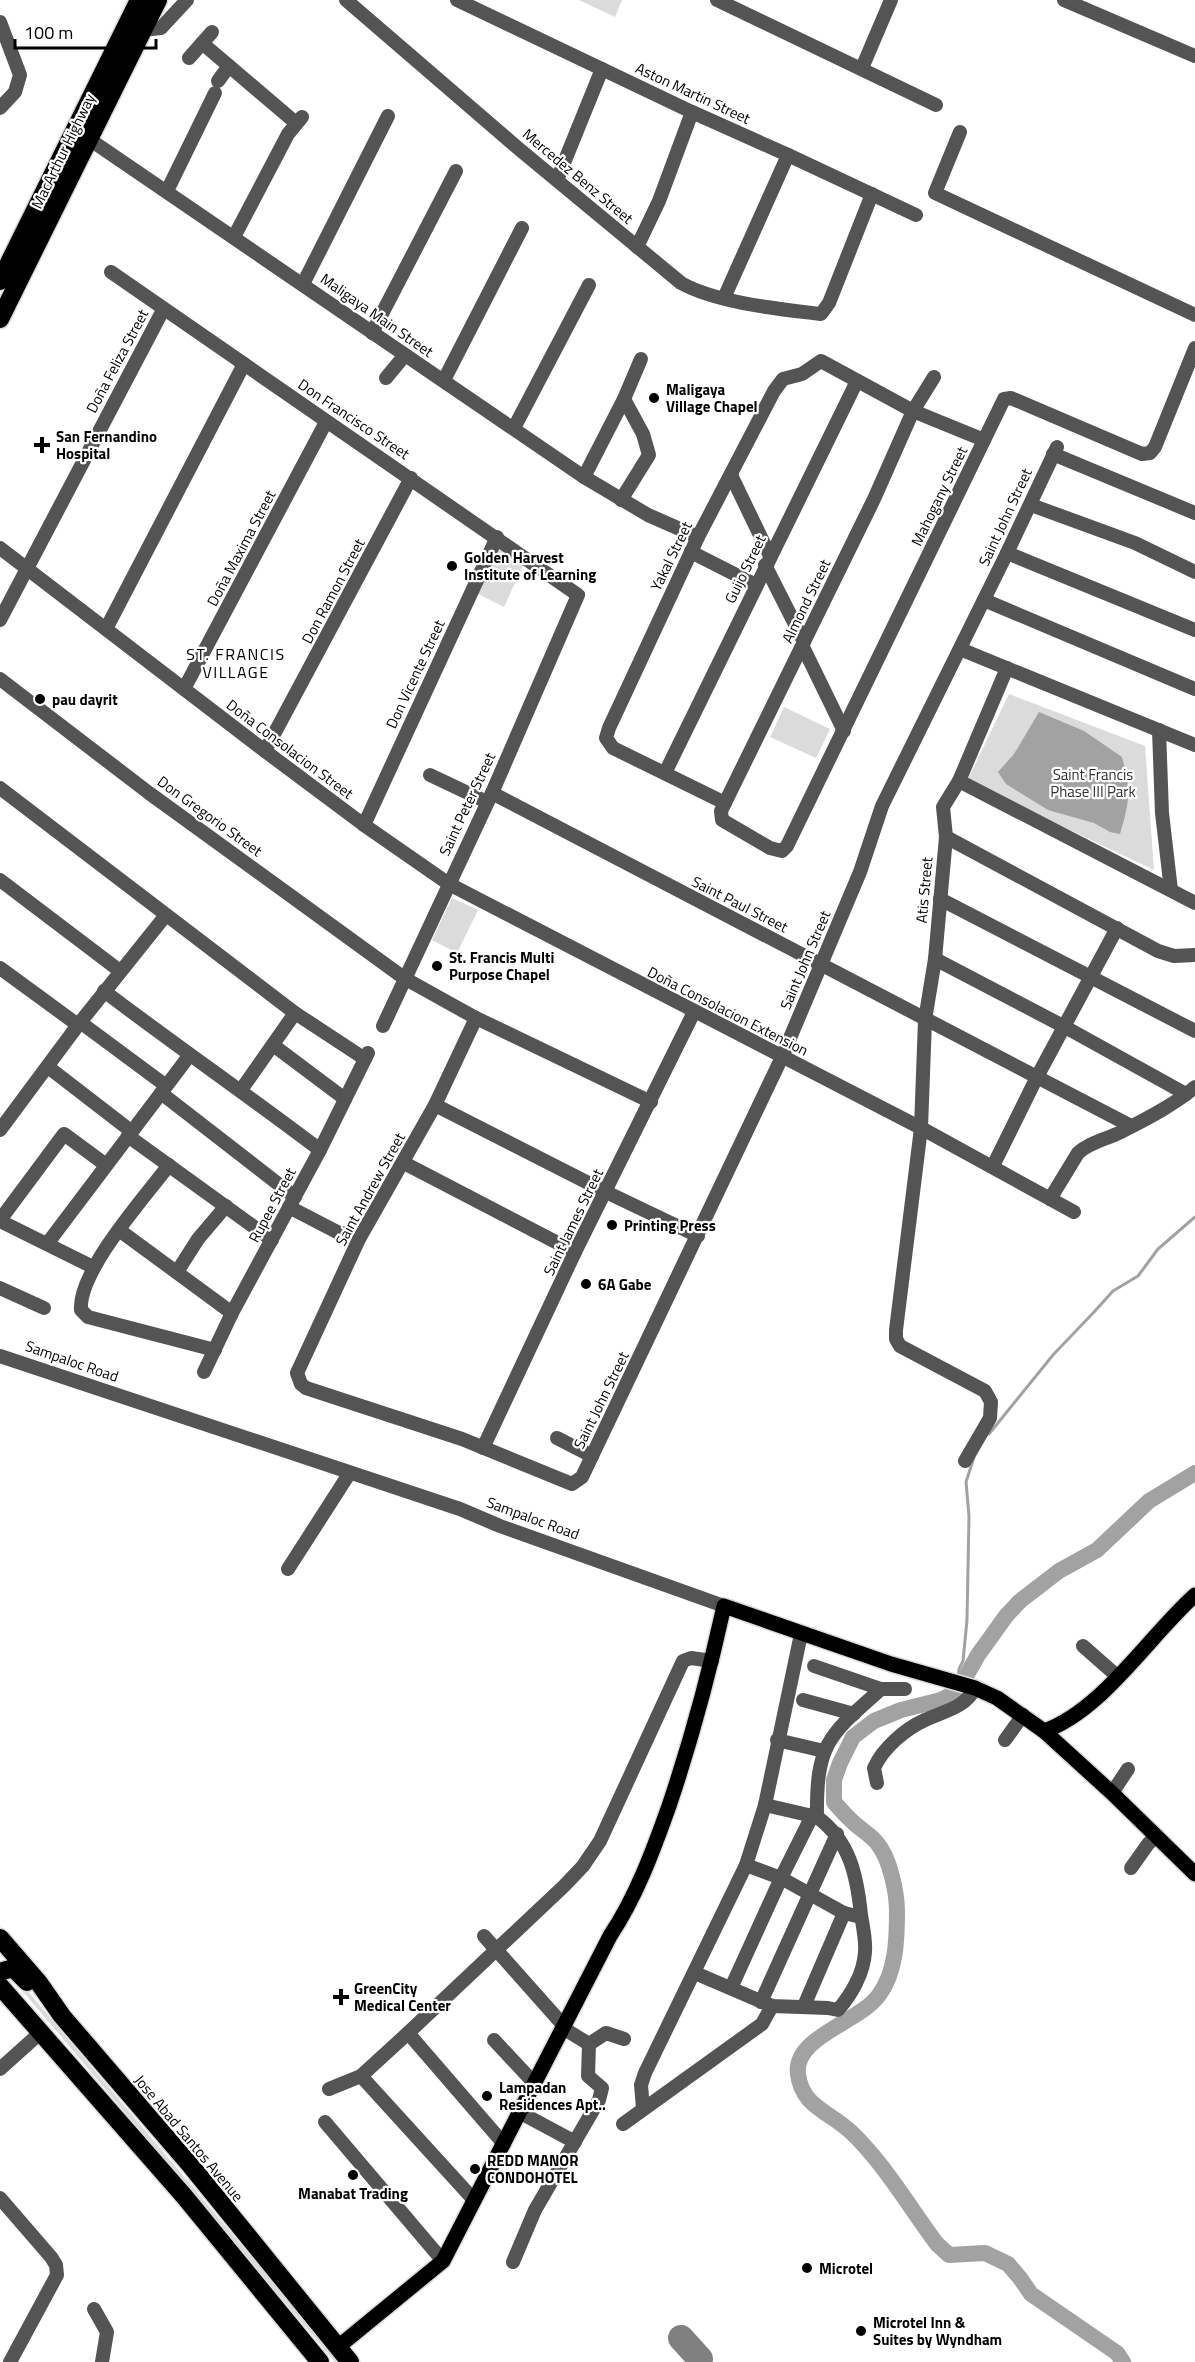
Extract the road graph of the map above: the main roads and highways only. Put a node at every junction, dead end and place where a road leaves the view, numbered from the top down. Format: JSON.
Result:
{"nodes":[{"id":1,"x":159,"y":0,"type":"edge"},
{"id":2,"x":138,"y":13,"type":"edge"},
{"id":3,"x":0,"y":281,"type":"edge"},
{"id":4,"x":0,"y":319,"type":"edge"},
{"id":5,"x":1195,"y":1595,"type":"edge"},
{"id":6,"x":1044,"y":1731,"type":"junction"},
{"id":7,"x":1195,"y":1874,"type":"edge"},
{"id":8,"x":1,"y":1941,"type":"edge"},
{"id":9,"x":0,"y":1972,"type":"edge"},
{"id":10,"x":39,"y":1983,"type":"junction"},
{"id":11,"x":0,"y":1986,"type":"edge"},
{"id":12,"x":338,"y":2348,"type":"junction"},
{"id":13,"x":320,"y":2362,"type":"edge"},
{"id":14,"x":350,"y":2362,"type":"edge"}],
"edges":[{"from":1,"to":2,"type":"highway","name":"MacArthur Highway"},
{"from":2,"to":3,"type":"highway","name":"MacArthur Highway"},
{"from":2,"to":4,"type":"highway","name":"MacArthur Highway"},
{"from":5,"to":6,"type":"main road"},
{"from":6,"to":7,"type":"main road","name":"Sampaloc Road"},
{"from":6,"to":12,"type":"main road","name":"Sampaloc Road"},
{"from":8,"to":10,"type":"highway","name":"Jose Abad Santos Avenue"},
{"from":9,"to":10,"type":"highway"},
{"from":10,"to":12,"type":"highway","name":"Jose Abad Santos Avenue"},
{"from":11,"to":13,"type":"highway"},
{"from":12,"to":14,"type":"highway","name":"Jose Abad Santos Avenue"}]}
